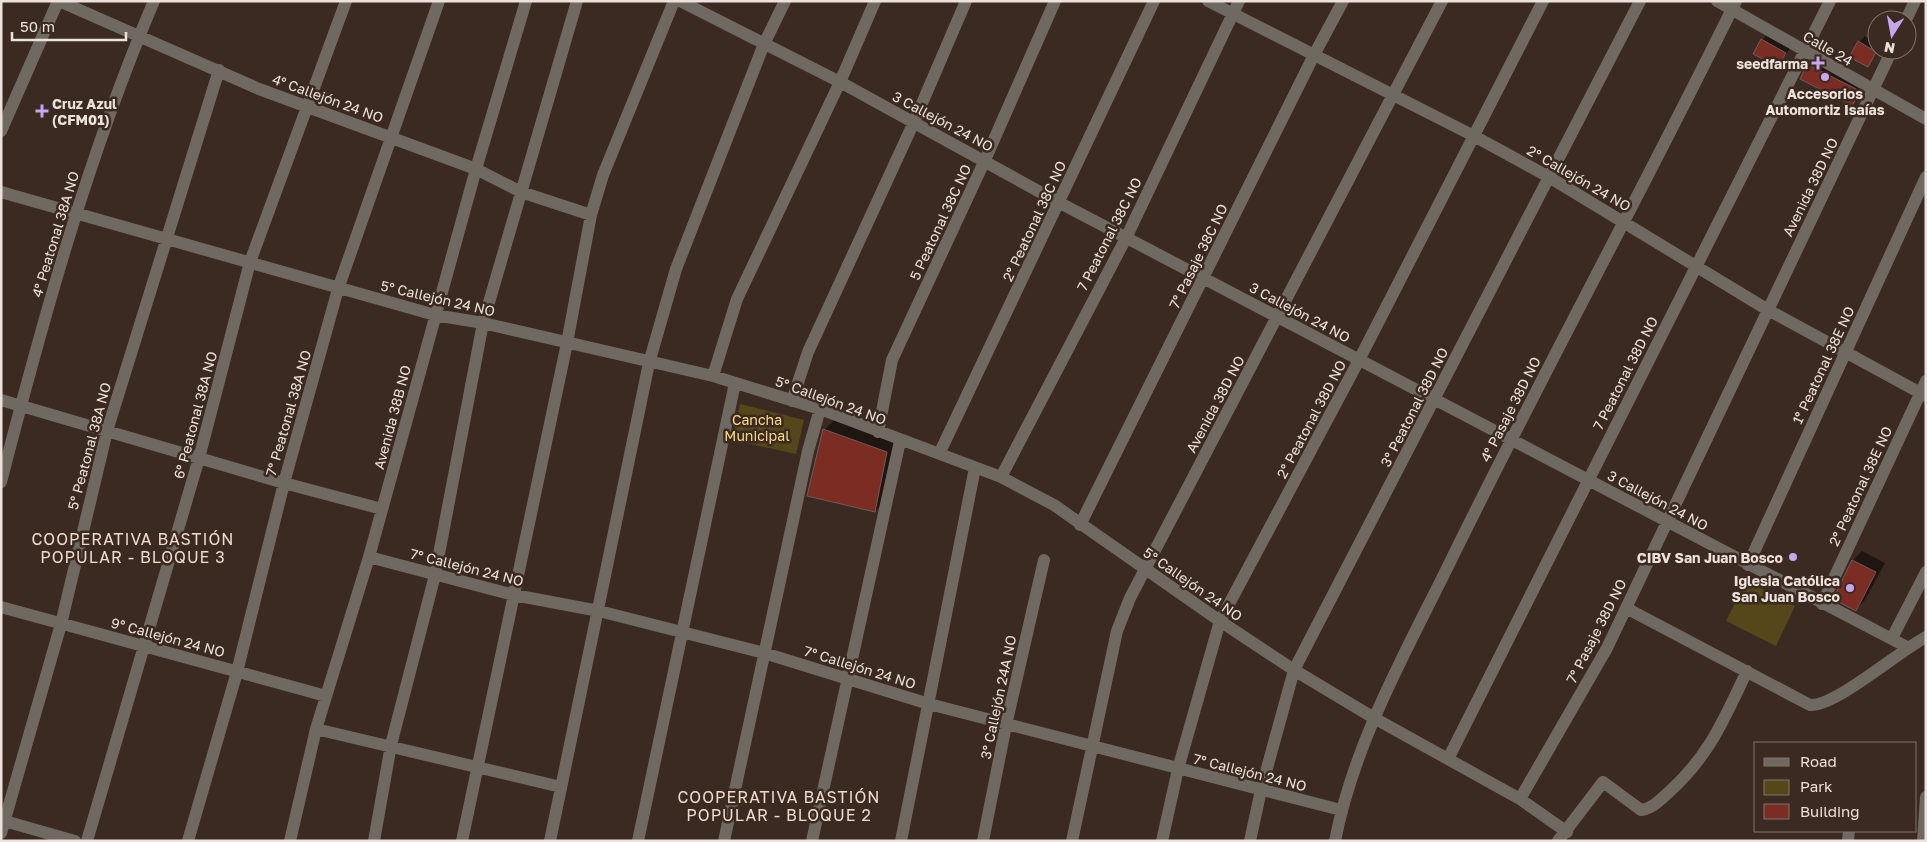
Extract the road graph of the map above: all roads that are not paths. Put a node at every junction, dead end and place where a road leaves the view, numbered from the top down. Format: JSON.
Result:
{"nodes":[{"id":1,"x":58,"y":1,"type":"edge"},
{"id":2,"x":154,"y":1,"type":"edge"},
{"id":3,"x":346,"y":1,"type":"edge"},
{"id":4,"x":439,"y":1,"type":"edge"},
{"id":5,"x":526,"y":1,"type":"edge"},
{"id":6,"x":576,"y":1,"type":"edge"},
{"id":7,"x":674,"y":1,"type":"edge"},
{"id":8,"x":680,"y":1,"type":"edge"},
{"id":9,"x":785,"y":1,"type":"edge"},
{"id":10,"x":875,"y":1,"type":"edge"},
{"id":11,"x":966,"y":1,"type":"edge"},
{"id":12,"x":1055,"y":1,"type":"edge"},
{"id":13,"x":1154,"y":1,"type":"edge"},
{"id":14,"x":1208,"y":1,"type":"edge"},
{"id":15,"x":1239,"y":1,"type":"edge"},
{"id":16,"x":1343,"y":1,"type":"edge"},
{"id":17,"x":1442,"y":1,"type":"edge"},
{"id":18,"x":1543,"y":1,"type":"edge"},
{"id":19,"x":1640,"y":1,"type":"edge"},
{"id":20,"x":1717,"y":1,"type":"edge"},
{"id":21,"x":1830,"y":1,"type":"edge"},
{"id":22,"x":1734,"y":6,"type":"edge"},
{"id":23,"x":1233,"y":13,"type":"junction"},
{"id":24,"x":138,"y":38,"type":"junction"},
{"id":25,"x":764,"y":44,"type":"junction"},
{"id":26,"x":1804,"y":52,"type":"junction"},
{"id":27,"x":1314,"y":54,"type":"junction"},
{"id":28,"x":1887,"y":60,"type":"edge"},
{"id":29,"x":219,"y":70,"type":"junction"},
{"id":30,"x":840,"y":82,"type":"junction"},
{"id":31,"x":1873,"y":91,"type":"junction"},
{"id":32,"x":1393,"y":96,"type":"junction"},
{"id":33,"x":307,"y":106,"type":"junction"},
{"id":34,"x":1926,"y":119,"type":"edge"},
{"id":35,"x":914,"y":122,"type":"junction"},
{"id":36,"x":1,"y":131,"type":"edge"},
{"id":37,"x":1474,"y":136,"type":"junction"},
{"id":38,"x":391,"y":137,"type":"junction"},
{"id":39,"x":985,"y":160,"type":"junction"},
{"id":40,"x":476,"y":169,"type":"junction"},
{"id":41,"x":1550,"y":177,"type":"junction"},
{"id":42,"x":1926,"y":177,"type":"edge"},
{"id":43,"x":1,"y":192,"type":"edge"},
{"id":44,"x":522,"y":192,"type":"junction"},
{"id":45,"x":1060,"y":203,"type":"junction"},
{"id":46,"x":75,"y":214,"type":"junction"},
{"id":47,"x":591,"y":215,"type":"junction"},
{"id":48,"x":1624,"y":222,"type":"junction"},
{"id":49,"x":1126,"y":238,"type":"junction"},
{"id":50,"x":165,"y":239,"type":"junction"},
{"id":51,"x":250,"y":262,"type":"junction"},
{"id":52,"x":1696,"y":266,"type":"junction"},
{"id":53,"x":1204,"y":279,"type":"junction"},
{"id":54,"x":338,"y":289,"type":"junction"},
{"id":55,"x":1768,"y":310,"type":"junction"},
{"id":56,"x":435,"y":316,"type":"junction"},
{"id":57,"x":1277,"y":317,"type":"junction"},
{"id":58,"x":483,"y":323,"type":"junction"},
{"id":59,"x":567,"y":343,"type":"junction"},
{"id":60,"x":1846,"y":352,"type":"junction"},
{"id":61,"x":1359,"y":360,"type":"junction"},
{"id":62,"x":649,"y":363,"type":"junction"},
{"id":63,"x":712,"y":376,"type":"junction"},
{"id":64,"x":1926,"y":381,"type":"edge"},
{"id":65,"x":735,"y":383,"type":"junction"},
{"id":66,"x":1923,"y":395,"type":"edge"},
{"id":67,"x":1,"y":400,"type":"edge"},
{"id":68,"x":1435,"y":400,"type":"junction"},
{"id":69,"x":792,"y":401,"type":"junction"},
{"id":70,"x":21,"y":405,"type":"junction"},
{"id":71,"x":820,"y":409,"type":"junction"},
{"id":72,"x":107,"y":431,"type":"junction"},
{"id":73,"x":878,"y":432,"type":"junction"},
{"id":74,"x":1510,"y":439,"type":"junction"},
{"id":75,"x":900,"y":441,"type":"junction"},
{"id":76,"x":940,"y":452,"type":"junction"},
{"id":77,"x":200,"y":458,"type":"junction"},
{"id":78,"x":976,"y":468,"type":"junction"},
{"id":79,"x":1001,"y":477,"type":"junction"},
{"id":80,"x":1588,"y":480,"type":"junction"},
{"id":81,"x":1,"y":482,"type":"edge"},
{"id":82,"x":284,"y":483,"type":"junction"},
{"id":83,"x":382,"y":509,"type":"junction"},
{"id":84,"x":1667,"y":522,"type":"junction"},
{"id":85,"x":1080,"y":525,"type":"junction"},
{"id":86,"x":369,"y":557,"type":"junction"},
{"id":87,"x":1044,"y":560,"type":"dead end"},
{"id":88,"x":1748,"y":564,"type":"junction"},
{"id":89,"x":1146,"y":569,"type":"junction"},
{"id":90,"x":1926,"y":572,"type":"edge"},
{"id":91,"x":435,"y":575,"type":"junction"},
{"id":92,"x":514,"y":595,"type":"junction"},
{"id":93,"x":1822,"y":604,"type":"junction"},
{"id":94,"x":1,"y":607,"type":"edge"},
{"id":95,"x":1626,"y":608,"type":"junction"},
{"id":96,"x":598,"y":611,"type":"junction"},
{"id":97,"x":1220,"y":621,"type":"junction"},
{"id":98,"x":61,"y":624,"type":"junction"},
{"id":99,"x":681,"y":632,"type":"junction"},
{"id":100,"x":1926,"y":637,"type":"edge"},
{"id":101,"x":1892,"y":638,"type":"junction"},
{"id":102,"x":144,"y":646,"type":"junction"},
{"id":103,"x":1907,"y":647,"type":"junction"},
{"id":104,"x":764,"y":653,"type":"junction"},
{"id":105,"x":1294,"y":670,"type":"junction"},
{"id":106,"x":1747,"y":671,"type":"junction"},
{"id":107,"x":237,"y":672,"type":"junction"},
{"id":108,"x":846,"y":677,"type":"junction"},
{"id":109,"x":326,"y":696,"type":"junction"},
{"id":110,"x":929,"y":704,"type":"junction"},
{"id":111,"x":1374,"y":718,"type":"junction"},
{"id":112,"x":1006,"y":725,"type":"junction"},
{"id":113,"x":316,"y":729,"type":"junction"},
{"id":114,"x":391,"y":746,"type":"junction"},
{"id":115,"x":1093,"y":746,"type":"junction"},
{"id":116,"x":1448,"y":759,"type":"junction"},
{"id":117,"x":477,"y":767,"type":"junction"},
{"id":118,"x":1178,"y":769,"type":"junction"},
{"id":119,"x":561,"y":787,"type":"junction"},
{"id":120,"x":1261,"y":790,"type":"junction"},
{"id":121,"x":1926,"y":797,"type":"edge"},
{"id":122,"x":1520,"y":798,"type":"junction"},
{"id":123,"x":1341,"y":810,"type":"junction"},
{"id":124,"x":2,"y":825,"type":"edge"},
{"id":125,"x":1562,"y":836,"type":"edge"},
{"id":126,"x":75,"y":841,"type":"edge"},
{"id":127,"x":87,"y":841,"type":"edge"},
{"id":128,"x":188,"y":841,"type":"edge"},
{"id":129,"x":290,"y":841,"type":"edge"},
{"id":130,"x":374,"y":841,"type":"edge"},
{"id":131,"x":462,"y":841,"type":"edge"},
{"id":132,"x":550,"y":841,"type":"edge"},
{"id":133,"x":638,"y":841,"type":"edge"},
{"id":134,"x":724,"y":841,"type":"edge"},
{"id":135,"x":812,"y":841,"type":"edge"},
{"id":136,"x":901,"y":841,"type":"edge"},
{"id":137,"x":983,"y":841,"type":"edge"},
{"id":138,"x":1072,"y":841,"type":"edge"},
{"id":139,"x":1162,"y":841,"type":"edge"},
{"id":140,"x":1250,"y":841,"type":"edge"},
{"id":141,"x":1335,"y":841,"type":"edge"},
{"id":142,"x":1923,"y":841,"type":"edge"}],
"edges":[{"from":1,"to":24,"type":"street","name":"4° Callejón 24 NO"},
{"from":1,"to":36,"type":"street"},
{"from":2,"to":24,"type":"street","name":"4° Peatonal 38A NO"},
{"from":3,"to":33,"type":"street","name":"6º Peatonal 38A NO"},
{"from":4,"to":38,"type":"street","name":"7° Peatonal 38A NO"},
{"from":5,"to":40,"type":"street","name":"Avenida 38B NO"},
{"from":6,"to":44,"type":"street"},
{"from":7,"to":47,"type":"street"},
{"from":8,"to":25,"type":"street","name":"3 Callejón 24 NO"},
{"from":9,"to":25,"type":"street"},
{"from":10,"to":30,"type":"street"},
{"from":11,"to":35,"type":"street"},
{"from":12,"to":39,"type":"street","name":"5 Peatonal 38C NO"},
{"from":13,"to":45,"type":"street","name":"2° Peatonal 38C NO"},
{"from":14,"to":23,"type":"street","name":"2° Callejón 24 NO"},
{"from":15,"to":23,"type":"street","name":"7 Peatonal 38C NO"},
{"from":16,"to":27,"type":"street","name":"7° Pasaje 38C NO"},
{"from":17,"to":32,"type":"street","name":"Avenida 38D NO"},
{"from":18,"to":37,"type":"street","name":"2° Peatonal 38D NO"},
{"from":19,"to":41,"type":"street","name":"3° Peatonal 38D NO"},
{"from":20,"to":22,"type":"street","name":"Calle 24"},
{"from":21,"to":26,"type":"street","name":"7 Peatonal 38D NO"},
{"from":22,"to":26,"type":"street","name":"Calle 24"},
{"from":22,"to":48,"type":"street","name":"4° Pasaje 38D NO"},
{"from":23,"to":27,"type":"street","name":"2° Callejón 24 NO"},
{"from":23,"to":49,"type":"street","name":"7 Peatonal 38C NO"},
{"from":24,"to":29,"type":"street","name":"4° Callejón 24 NO"},
{"from":24,"to":46,"type":"street","name":"4° Peatonal 38A NO"},
{"from":25,"to":30,"type":"street","name":"3 Callejón 24 NO"},
{"from":25,"to":62,"type":"street"},
{"from":26,"to":31,"type":"street","name":"Calle 24"},
{"from":26,"to":52,"type":"street","name":"7 Peatonal 38D NO"},
{"from":27,"to":32,"type":"street","name":"2° Callejón 24 NO"},
{"from":27,"to":53,"type":"street","name":"7° Pasaje 38C NO"},
{"from":28,"to":31,"type":"street","name":"Avenida 38D NO"},
{"from":29,"to":33,"type":"street","name":"4° Callejón 24 NO"},
{"from":29,"to":50,"type":"street","name":"5° Peatonal 38A NO"},
{"from":30,"to":35,"type":"street","name":"3 Callejón 24 NO"},
{"from":30,"to":63,"type":"street"},
{"from":31,"to":34,"type":"street","name":"Calle 24"},
{"from":31,"to":55,"type":"street","name":"Avenida 38D NO"},
{"from":32,"to":37,"type":"street","name":"2° Callejón 24 NO"},
{"from":32,"to":57,"type":"street","name":"Avenida 38D NO"},
{"from":33,"to":38,"type":"street","name":"4° Callejón 24 NO"},
{"from":33,"to":51,"type":"street","name":"6º Peatonal 38A NO"},
{"from":35,"to":39,"type":"street","name":"3 Callejón 24 NO"},
{"from":35,"to":69,"type":"street"},
{"from":37,"to":41,"type":"street","name":"2° Callejón 24 NO"},
{"from":37,"to":61,"type":"street","name":"2° Peatonal 38D NO"},
{"from":38,"to":40,"type":"street","name":"4° Callejón 24 NO"},
{"from":38,"to":54,"type":"street","name":"7° Peatonal 38A NO"},
{"from":39,"to":45,"type":"street","name":"3 Callejón 24 NO"},
{"from":39,"to":73,"type":"street","name":"5 Peatonal 38C NO"},
{"from":40,"to":44,"type":"street","name":"4° Callejón 24 NO"},
{"from":40,"to":56,"type":"street","name":"Avenida 38B NO"},
{"from":41,"to":48,"type":"street","name":"2° Callejón 24 NO"},
{"from":41,"to":68,"type":"street","name":"3° Peatonal 38D NO"},
{"from":42,"to":60,"type":"street","name":"1° Peatonal 38E NO"},
{"from":43,"to":46,"type":"street","name":"5° Callejón 24 NO"},
{"from":44,"to":47,"type":"street","name":"4° Callejón 24 NO"},
{"from":44,"to":58,"type":"street"},
{"from":45,"to":49,"type":"street","name":"3 Callejón 24 NO"},
{"from":45,"to":76,"type":"street","name":"2° Peatonal 38C NO"},
{"from":46,"to":50,"type":"street","name":"5° Callejón 24 NO"},
{"from":46,"to":70,"type":"street","name":"4° Peatonal 38A NO"},
{"from":47,"to":59,"type":"street"},
{"from":48,"to":52,"type":"street","name":"2° Callejón 24 NO"},
{"from":48,"to":74,"type":"street","name":"4° Pasaje 38D NO"},
{"from":49,"to":53,"type":"street","name":"3 Callejón 24 NO"},
{"from":49,"to":79,"type":"street","name":"7 Peatonal 38C NO"},
{"from":50,"to":51,"type":"street","name":"5° Callejón 24 NO"},
{"from":50,"to":72,"type":"street","name":"5° Peatonal 38A NO"},
{"from":51,"to":54,"type":"street","name":"5° Callejón 24 NO"},
{"from":51,"to":77,"type":"street","name":"6º Peatonal 38A NO"},
{"from":52,"to":55,"type":"street","name":"2° Callejón 24 NO"},
{"from":52,"to":80,"type":"street","name":"7 Peatonal 38D NO"},
{"from":53,"to":57,"type":"street","name":"3 Callejón 24 NO"},
{"from":53,"to":85,"type":"street","name":"7° Pasaje 38C NO"},
{"from":54,"to":56,"type":"street","name":"5° Callejón 24 NO"},
{"from":54,"to":82,"type":"street","name":"7° Peatonal 38A NO"},
{"from":55,"to":60,"type":"street","name":"2° Callejón 24 NO"},
{"from":55,"to":84,"type":"street","name":"7° Pasaje 38D NO"},
{"from":56,"to":58,"type":"street","name":"5° Callejón 24 NO"},
{"from":56,"to":83,"type":"street","name":"Avenida 38B NO"},
{"from":57,"to":61,"type":"street","name":"3 Callejón 24 NO"},
{"from":57,"to":89,"type":"street","name":"Avenida 38D NO"},
{"from":58,"to":59,"type":"street","name":"5° Callejón 24 NO"},
{"from":58,"to":91,"type":"street"},
{"from":59,"to":62,"type":"street","name":"5° Callejón 24 NO"},
{"from":59,"to":92,"type":"street"},
{"from":60,"to":66,"type":"street","name":"2° Callejón 24 NO"},
{"from":60,"to":88,"type":"street","name":"1° Peatonal 38E NO"},
{"from":61,"to":68,"type":"street","name":"3 Callejón 24 NO"},
{"from":61,"to":97,"type":"street","name":"2° Peatonal 38D NO"},
{"from":62,"to":63,"type":"street","name":"5° Callejón 24 NO"},
{"from":62,"to":96,"type":"street"},
{"from":63,"to":65,"type":"street","name":"5° Callejón 24 NO"},
{"from":64,"to":66,"type":"street","name":"2° Peatonal 38E NO"},
{"from":65,"to":69,"type":"street","name":"5° Callejón 24 NO"},
{"from":65,"to":99,"type":"street"},
{"from":66,"to":93,"type":"street","name":"2° Peatonal 38E NO"},
{"from":67,"to":70,"type":"street"},
{"from":68,"to":74,"type":"street","name":"3 Callejón 24 NO"},
{"from":68,"to":105,"type":"street","name":"3° Peatonal 38D NO"},
{"from":69,"to":71,"type":"street","name":"5° Callejón 24 NO"},
{"from":70,"to":72,"type":"street"},
{"from":70,"to":81,"type":"street","name":"4° Peatonal 38A NO"},
{"from":71,"to":73,"type":"street","name":"5° Callejón 24 NO"},
{"from":71,"to":104,"type":"street"},
{"from":72,"to":77,"type":"street"},
{"from":72,"to":98,"type":"street","name":"5° Peatonal 38A NO"},
{"from":73,"to":75,"type":"street","name":"5° Callejón 24 NO"},
{"from":74,"to":80,"type":"street","name":"3 Callejón 24 NO"},
{"from":74,"to":111,"type":"street","name":"4° Pasaje 38D NO"},
{"from":75,"to":76,"type":"street","name":"5° Callejón 24 NO"},
{"from":75,"to":108,"type":"street"},
{"from":76,"to":78,"type":"street","name":"5° Callejón 24 NO"},
{"from":77,"to":82,"type":"street"},
{"from":77,"to":102,"type":"street","name":"6º Peatonal 38A NO"},
{"from":78,"to":79,"type":"street","name":"5° Callejón 24 NO"},
{"from":78,"to":110,"type":"street"},
{"from":79,"to":85,"type":"street","name":"5° Callejón 24 NO"},
{"from":80,"to":84,"type":"street","name":"3 Callejón 24 NO"},
{"from":80,"to":116,"type":"street","name":"7 Peatonal 38D NO"},
{"from":82,"to":83,"type":"street"},
{"from":82,"to":107,"type":"street","name":"7° Peatonal 38A NO"},
{"from":83,"to":86,"type":"street","name":"Avenida 38B NO"},
{"from":84,"to":88,"type":"street","name":"3 Callejón 24 NO"},
{"from":84,"to":95,"type":"street","name":"7° Pasaje 38D NO"},
{"from":85,"to":89,"type":"street","name":"5° Callejón 24 NO"},
{"from":86,"to":91,"type":"street","name":"7° Callejón 24 NO"},
{"from":86,"to":109,"type":"street","name":"Avenida 38B NO"},
{"from":87,"to":112,"type":"street","name":"3° Callejón 24A NO"},
{"from":88,"to":93,"type":"street","name":"3 Callejón 24 NO"},
{"from":89,"to":97,"type":"street","name":"5° Callejón 24 NO"},
{"from":89,"to":115,"type":"street","name":"Avenida 38D NO"},
{"from":90,"to":101,"type":"street"},
{"from":91,"to":92,"type":"street","name":"7° Callejón 24 NO"},
{"from":91,"to":114,"type":"street"},
{"from":92,"to":96,"type":"street","name":"7° Callejón 24 NO"},
{"from":92,"to":117,"type":"street"},
{"from":93,"to":101,"type":"street","name":"3 Callejón 24 NO"},
{"from":94,"to":98,"type":"street","name":"9° Callejón 24 NO"},
{"from":95,"to":106,"type":"street"},
{"from":95,"to":122,"type":"street","name":"7° Pasaje 38D NO"},
{"from":96,"to":99,"type":"street","name":"7° Callejón 24 NO"},
{"from":96,"to":119,"type":"street"},
{"from":97,"to":105,"type":"street","name":"5° Callejón 24 NO"},
{"from":97,"to":118,"type":"street","name":"2° Peatonal 38D NO"},
{"from":98,"to":102,"type":"street","name":"9° Callejón 24 NO"},
{"from":98,"to":124,"type":"street","name":"5° Peatonal 38A NO"},
{"from":99,"to":104,"type":"street","name":"7° Callejón 24 NO"},
{"from":99,"to":133,"type":"street"},
{"from":100,"to":103,"type":"street"},
{"from":101,"to":103,"type":"street","name":"3 Callejón 24 NO"},
{"from":102,"to":107,"type":"street","name":"9° Callejón 24 NO"},
{"from":102,"to":127,"type":"street","name":"6º Peatonal 38A NO"},
{"from":103,"to":106,"type":"street"},
{"from":104,"to":108,"type":"street","name":"7° Callejón 24 NO"},
{"from":104,"to":134,"type":"street"},
{"from":105,"to":111,"type":"street","name":"5° Callejón 24 NO"},
{"from":105,"to":120,"type":"street","name":"3° Peatonal 38D NO"},
{"from":106,"to":125,"type":"street"},
{"from":107,"to":109,"type":"street","name":"9° Callejón 24 NO"},
{"from":107,"to":128,"type":"street","name":"7° Peatonal 38A NO"},
{"from":108,"to":110,"type":"street","name":"7° Callejón 24 NO"},
{"from":108,"to":135,"type":"street"},
{"from":109,"to":113,"type":"street","name":"Avenida 38B NO"},
{"from":110,"to":112,"type":"street","name":"7° Callejón 24 NO"},
{"from":110,"to":136,"type":"street"},
{"from":111,"to":116,"type":"street","name":"5° Callejón 24 NO"},
{"from":111,"to":123,"type":"street","name":"4° Pasaje 38D NO"},
{"from":112,"to":115,"type":"street","name":"7° Callejón 24 NO"},
{"from":112,"to":137,"type":"street","name":"3° Callejón 24A NO"},
{"from":113,"to":114,"type":"street"},
{"from":113,"to":129,"type":"street","name":"Avenida 38B NO"},
{"from":114,"to":117,"type":"street"},
{"from":114,"to":130,"type":"street"},
{"from":115,"to":118,"type":"street","name":"7° Callejón 24 NO"},
{"from":115,"to":138,"type":"street","name":"Avenida 38D NO"},
{"from":116,"to":122,"type":"street","name":"5° Callejón 24 NO"},
{"from":117,"to":119,"type":"street"},
{"from":117,"to":131,"type":"street"},
{"from":118,"to":120,"type":"street","name":"7° Callejón 24 NO"},
{"from":118,"to":139,"type":"street","name":"2° Peatonal 38D NO"},
{"from":119,"to":132,"type":"street"},
{"from":120,"to":123,"type":"street","name":"7° Callejón 24 NO"},
{"from":120,"to":140,"type":"street","name":"3° Peatonal 38D NO"},
{"from":121,"to":142,"type":"street"},
{"from":122,"to":125,"type":"street","name":"5° Callejón 24 NO"},
{"from":123,"to":141,"type":"street","name":"4° Pasaje 38D NO"},
{"from":124,"to":126,"type":"street"}]}
